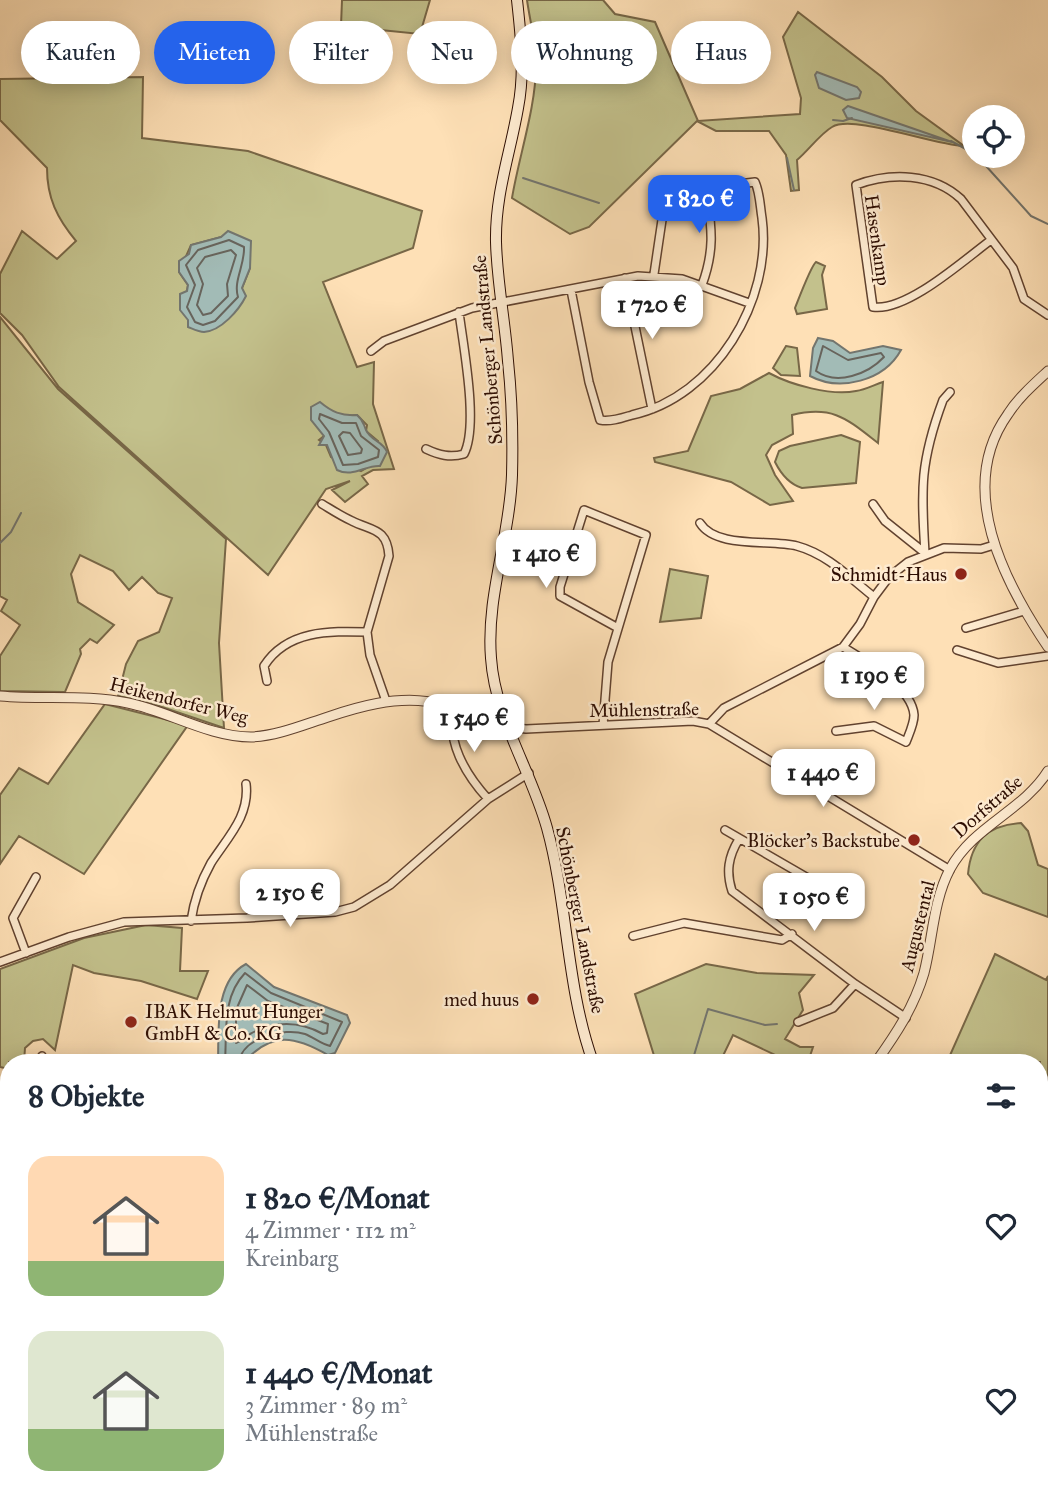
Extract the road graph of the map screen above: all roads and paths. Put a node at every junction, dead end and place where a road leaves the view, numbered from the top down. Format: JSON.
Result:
{"nodes":[{"id":1,"x":517,"y":0,"type":"edge"},
{"id":2,"x":706,"y":186,"type":"junction"},
{"id":3,"x":991,"y":240,"type":"junction"},
{"id":4,"x":654,"y":274,"type":"junction"},
{"id":5,"x":625,"y":278,"type":"junction"},
{"id":6,"x":702,"y":285,"type":"junction"},
{"id":7,"x":571,"y":290,"type":"junction"},
{"id":8,"x":501,"y":303,"type":"junction"},
{"id":9,"x":749,"y":303,"type":"junction"},
{"id":10,"x":459,"y":312,"type":"junction"},
{"id":11,"x":1048,"y":315,"type":"edge"},
{"id":12,"x":371,"y":351,"type":"dead end"},
{"id":13,"x":1048,"y":371,"type":"edge"},
{"id":14,"x":950,"y":392,"type":"dead end"},
{"id":15,"x":652,"y":409,"type":"junction"},
{"id":16,"x":426,"y":449,"type":"dead end"},
{"id":17,"x":322,"y":504,"type":"dead end"},
{"id":18,"x":873,"y":504,"type":"dead end"},
{"id":19,"x":700,"y":523,"type":"dead end"},
{"id":20,"x":994,"y":545,"type":"junction"},
{"id":21,"x":925,"y":553,"type":"junction"},
{"id":22,"x":874,"y":597,"type":"junction"},
{"id":23,"x":1024,"y":611,"type":"junction"},
{"id":24,"x":618,"y":628,"type":"junction"},
{"id":25,"x":966,"y":628,"type":"dead end"},
{"id":26,"x":367,"y":632,"type":"junction"},
{"id":27,"x":843,"y":647,"type":"junction"},
{"id":28,"x":1048,"y":647,"type":"edge"},
{"id":29,"x":957,"y":650,"type":"dead end"},
{"id":30,"x":1048,"y":656,"type":"edge"},
{"id":31,"x":267,"y":681,"type":"dead end"},
{"id":32,"x":0,"y":696,"type":"edge"},
{"id":33,"x":386,"y":701,"type":"junction"},
{"id":34,"x":456,"y":706,"type":"junction"},
{"id":35,"x":709,"y":724,"type":"junction"},
{"id":36,"x":603,"y":725,"type":"junction"},
{"id":37,"x":507,"y":726,"type":"junction"},
{"id":38,"x":836,"y":731,"type":"dead end"},
{"id":39,"x":1048,"y":771,"type":"edge"},
{"id":40,"x":528,"y":773,"type":"junction"},
{"id":41,"x":246,"y":784,"type":"dead end"},
{"id":42,"x":488,"y":799,"type":"junction"},
{"id":43,"x":725,"y":830,"type":"dead end"},
{"id":44,"x":739,"y":839,"type":"junction"},
{"id":45,"x":950,"y":870,"type":"junction"},
{"id":46,"x":36,"y":877,"type":"dead end"},
{"id":47,"x":820,"y":885,"type":"dead end"},
{"id":48,"x":191,"y":921,"type":"junction"},
{"id":49,"x":792,"y":934,"type":"junction"},
{"id":50,"x":633,"y":936,"type":"dead end"},
{"id":51,"x":26,"y":953,"type":"junction"},
{"id":52,"x":0,"y":962,"type":"edge"},
{"id":53,"x":855,"y":984,"type":"junction"},
{"id":54,"x":906,"y":1018,"type":"junction"},
{"id":55,"x":798,"y":1022,"type":"dead end"},
{"id":56,"x":591,"y":1054,"type":"edge"},
{"id":57,"x":881,"y":1054,"type":"edge"}],
"edges":[{"from":1,"to":8,"type":"main road","name":"Schönberger Landstraße"},
{"from":2,"to":4,"type":"street"},
{"from":2,"to":6,"type":"street"},
{"from":2,"to":9,"type":"street"},
{"from":3,"to":3,"type":"street","name":"Hasenkamp"},
{"from":3,"to":11,"type":"street","name":"Hasenkamp"},
{"from":4,"to":5,"type":"street"},
{"from":4,"to":6,"type":"street"},
{"from":5,"to":7,"type":"street"},
{"from":5,"to":15,"type":"street"},
{"from":6,"to":9,"type":"street"},
{"from":7,"to":8,"type":"street"},
{"from":7,"to":15,"type":"street"},
{"from":8,"to":10,"type":"street"},
{"from":8,"to":37,"type":"main road","name":"Schönberger Landstraße"},
{"from":9,"to":15,"type":"street"},
{"from":10,"to":12,"type":"street"},
{"from":10,"to":16,"type":"street"},
{"from":13,"to":20,"type":"street"},
{"from":14,"to":21,"type":"street"},
{"from":17,"to":26,"type":"street"},
{"from":18,"to":21,"type":"street"},
{"from":19,"to":22,"type":"street"},
{"from":20,"to":21,"type":"street"},
{"from":20,"to":23,"type":"street"},
{"from":21,"to":22,"type":"street"},
{"from":22,"to":27,"type":"street"},
{"from":23,"to":25,"type":"street"},
{"from":23,"to":28,"type":"street"},
{"from":24,"to":24,"type":"street"},
{"from":24,"to":36,"type":"street"},
{"from":26,"to":31,"type":"street"},
{"from":26,"to":33,"type":"street"},
{"from":27,"to":35,"type":"street"},
{"from":27,"to":38,"type":"street"},
{"from":29,"to":30,"type":"street"},
{"from":32,"to":33,"type":"street","name":"Heikendorfer Weg"},
{"from":33,"to":34,"type":"street","name":"Heikendorfer Weg"},
{"from":34,"to":37,"type":"street","name":"Heikendorfer Weg"},
{"from":34,"to":42,"type":"street"},
{"from":35,"to":36,"type":"street","name":"Mühlenstraße"},
{"from":35,"to":45,"type":"street","name":"Mühlenstraße"},
{"from":36,"to":37,"type":"street","name":"Mühlenstraße"},
{"from":37,"to":40,"type":"main road","name":"Schönberger Landstraße"},
{"from":39,"to":45,"type":"street","name":"Dorfstraße"},
{"from":40,"to":42,"type":"street"},
{"from":40,"to":56,"type":"main road","name":"Schönberger Landstraße"},
{"from":41,"to":48,"type":"street"},
{"from":42,"to":48,"type":"street"},
{"from":43,"to":44,"type":"street"},
{"from":44,"to":47,"type":"street"},
{"from":44,"to":49,"type":"street"},
{"from":45,"to":54,"type":"street","name":"Augustental"},
{"from":46,"to":51,"type":"street"},
{"from":48,"to":51,"type":"street"},
{"from":49,"to":50,"type":"street"},
{"from":49,"to":53,"type":"street"},
{"from":51,"to":52,"type":"street"},
{"from":53,"to":54,"type":"street"},
{"from":53,"to":55,"type":"street"},
{"from":54,"to":57,"type":"street","name":"Augustental"}]}
